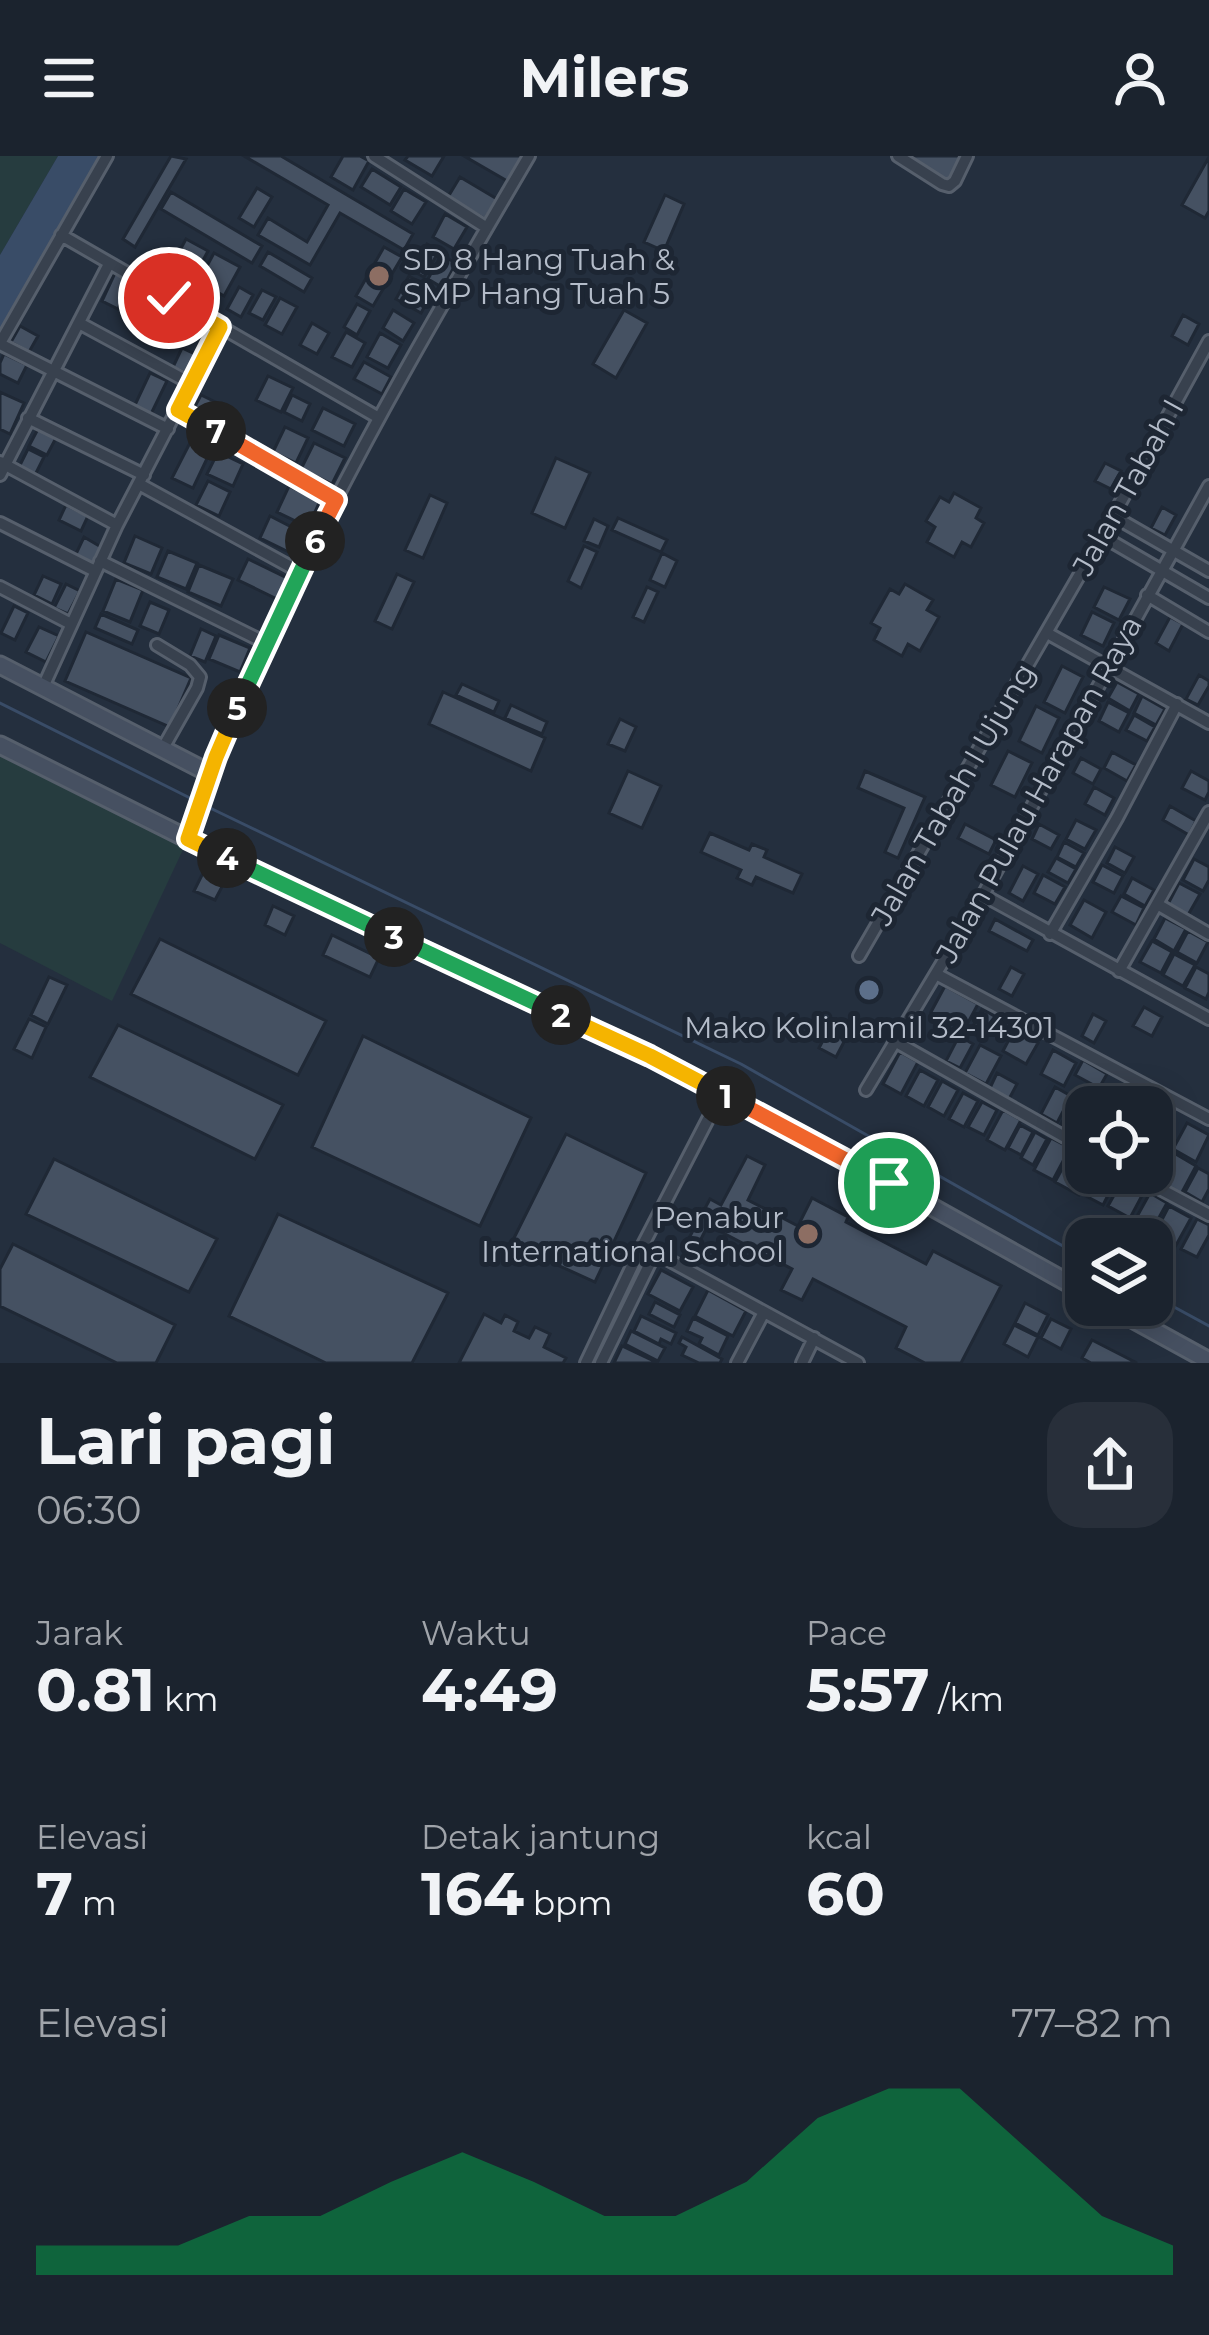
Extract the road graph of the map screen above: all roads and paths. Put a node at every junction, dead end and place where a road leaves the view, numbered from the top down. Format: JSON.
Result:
{"nodes":[{"id":1,"x":106,"y":156,"type":"edge"},
{"id":2,"x":374,"y":156,"type":"edge"},
{"id":3,"x":529,"y":156,"type":"edge"},
{"id":4,"x":898,"y":156,"type":"edge"},
{"id":5,"x":967,"y":156,"type":"edge"},
{"id":6,"x":390,"y":160,"type":"edge"},
{"id":7,"x":487,"y":228,"type":"junction"},
{"id":8,"x":61,"y":235,"type":"junction"},
{"id":9,"x":109,"y":264,"type":"junction"},
{"id":10,"x":79,"y":323,"type":"junction"},
{"id":11,"x":220,"y":327,"type":"junction"},
{"id":12,"x":1209,"y":341,"type":"edge"},
{"id":13,"x":0,"y":343,"type":"edge"},
{"id":14,"x":53,"y":370,"type":"junction"},
{"id":15,"x":192,"y":384,"type":"junction"},
{"id":16,"x":178,"y":410,"type":"junction"},
{"id":17,"x":28,"y":418,"type":"junction"},
{"id":18,"x":379,"y":418,"type":"junction"},
{"id":19,"x":168,"y":429,"type":"junction"},
{"id":20,"x":2,"y":467,"type":"edge"},
{"id":21,"x":141,"y":480,"type":"junction"},
{"id":22,"x":1209,"y":486,"type":"edge"},
{"id":23,"x":336,"y":500,"type":"junction"},
{"id":24,"x":1113,"y":516,"type":"junction"},
{"id":25,"x":0,"y":523,"type":"edge"},
{"id":26,"x":117,"y":525,"type":"junction"},
{"id":27,"x":1102,"y":536,"type":"junction"},
{"id":28,"x":1173,"y":551,"type":"junction"},
{"id":29,"x":98,"y":566,"type":"junction"},
{"id":30,"x":1209,"y":571,"type":"edge"},
{"id":31,"x":300,"y":572,"type":"junction"},
{"id":32,"x":1161,"y":572,"type":"junction"},
{"id":33,"x":0,"y":587,"type":"edge"},
{"id":34,"x":1147,"y":595,"type":"junction"},
{"id":35,"x":1209,"y":598,"type":"edge"},
{"id":36,"x":71,"y":623,"type":"junction"},
{"id":37,"x":1209,"y":632,"type":"edge"},
{"id":38,"x":1047,"y":633,"type":"junction"},
{"id":39,"x":266,"y":643,"type":"junction"},
{"id":40,"x":157,"y":645,"type":"dead end"},
{"id":41,"x":0,"y":665,"type":"edge"},
{"id":42,"x":1107,"y":666,"type":"junction"},
{"id":43,"x":43,"y":687,"type":"junction"},
{"id":44,"x":1177,"y":704,"type":"junction"},
{"id":45,"x":1209,"y":723,"type":"edge"},
{"id":46,"x":0,"y":745,"type":"edge"},
{"id":47,"x":164,"y":748,"type":"junction"},
{"id":48,"x":209,"y":781,"type":"junction"},
{"id":49,"x":1209,"y":812,"type":"edge"},
{"id":50,"x":190,"y":832,"type":"junction"},
{"id":51,"x":1193,"y":841,"type":"junction"},
{"id":52,"x":1209,"y":850,"type":"edge"},
{"id":53,"x":982,"y":895,"type":"junction"},
{"id":54,"x":1157,"y":904,"type":"junction"},
{"id":55,"x":1050,"y":934,"type":"junction"},
{"id":56,"x":1209,"y":934,"type":"edge"},
{"id":57,"x":860,"y":956,"type":"dead end"},
{"id":58,"x":1119,"y":970,"type":"junction"},
{"id":59,"x":936,"y":974,"type":"junction"},
{"id":60,"x":1209,"y":1019,"type":"edge"},
{"id":61,"x":896,"y":1042,"type":"junction"},
{"id":62,"x":866,"y":1090,"type":"dead end"},
{"id":63,"x":721,"y":1094,"type":"junction"},
{"id":64,"x":1209,"y":1119,"type":"edge"},
{"id":65,"x":1065,"y":1137,"type":"edge"},
{"id":66,"x":1170,"y":1194,"type":"edge"},
{"id":67,"x":1209,"y":1215,"type":"edge"},
{"id":68,"x":1065,"y":1282,"type":"edge"},
{"id":69,"x":764,"y":1312,"type":"junction"},
{"id":70,"x":1145,"y":1326,"type":"edge"},
{"id":71,"x":814,"y":1338,"type":"junction"},
{"id":72,"x":1209,"y":1361,"type":"edge"},
{"id":73,"x":586,"y":1363,"type":"edge"},
{"id":74,"x":601,"y":1363,"type":"edge"},
{"id":75,"x":737,"y":1363,"type":"edge"},
{"id":76,"x":802,"y":1363,"type":"edge"},
{"id":77,"x":858,"y":1363,"type":"edge"}],
"edges":[{"from":1,"to":8,"type":"street"},
{"from":2,"to":6,"type":"street"},
{"from":3,"to":7,"type":"street"},
{"from":4,"to":5,"type":"street"},
{"from":6,"to":7,"type":"street"},
{"from":7,"to":18,"type":"street"},
{"from":8,"to":9,"type":"street"},
{"from":8,"to":13,"type":"street"},
{"from":9,"to":10,"type":"street"},
{"from":9,"to":11,"type":"street"},
{"from":10,"to":14,"type":"street"},
{"from":10,"to":15,"type":"street"},
{"from":11,"to":15,"type":"street"},
{"from":11,"to":18,"type":"street"},
{"from":12,"to":24,"type":"street","name":"Jalan Tabah I"},
{"from":13,"to":14,"type":"street"},
{"from":14,"to":17,"type":"street"},
{"from":14,"to":19,"type":"street"},
{"from":15,"to":16,"type":"street"},
{"from":16,"to":19,"type":"street"},
{"from":16,"to":23,"type":"street"},
{"from":17,"to":20,"type":"street"},
{"from":17,"to":21,"type":"street"},
{"from":18,"to":23,"type":"street"},
{"from":19,"to":21,"type":"street"},
{"from":20,"to":26,"type":"street"},
{"from":21,"to":26,"type":"street"},
{"from":21,"to":31,"type":"street"},
{"from":22,"to":28,"type":"street","name":"Jalan Pulau Harapan Raya"},
{"from":23,"to":31,"type":"street"},
{"from":24,"to":27,"type":"street","name":"Jalan Tabah I"},
{"from":24,"to":28,"type":"street"},
{"from":25,"to":29,"type":"street"},
{"from":26,"to":29,"type":"street"},
{"from":27,"to":32,"type":"street"},
{"from":27,"to":38,"type":"street","name":"Jalan Tabah I"},
{"from":28,"to":30,"type":"street"},
{"from":28,"to":32,"type":"street","name":"Jalan Pulau Harapan Raya"},
{"from":29,"to":36,"type":"street"},
{"from":29,"to":39,"type":"street"},
{"from":31,"to":39,"type":"street"},
{"from":32,"to":34,"type":"street","name":"Jalan Pulau Harapan Raya"},
{"from":32,"to":35,"type":"street"},
{"from":33,"to":36,"type":"street"},
{"from":34,"to":37,"type":"street"},
{"from":34,"to":42,"type":"street","name":"Jalan Pulau Harapan Raya"},
{"from":36,"to":43,"type":"street"},
{"from":38,"to":42,"type":"street"},
{"from":38,"to":57,"type":"street","name":"Jalan Tabah I Ujung"},
{"from":39,"to":48,"type":"street"},
{"from":40,"to":47,"type":"street"},
{"from":41,"to":43,"type":"street"},
{"from":42,"to":44,"type":"street"},
{"from":42,"to":53,"type":"street","name":"Jalan Pulau Harapan Raya"},
{"from":43,"to":47,"type":"street"},
{"from":44,"to":45,"type":"street"},
{"from":44,"to":55,"type":"street"},
{"from":46,"to":50,"type":"street"},
{"from":47,"to":48,"type":"street"},
{"from":48,"to":50,"type":"street"},
{"from":49,"to":51,"type":"street"},
{"from":50,"to":63,"type":"street"},
{"from":51,"to":52,"type":"street"},
{"from":51,"to":54,"type":"street"},
{"from":53,"to":55,"type":"street"},
{"from":53,"to":59,"type":"street","name":"Jalan Pulau Harapan Raya"},
{"from":54,"to":56,"type":"street"},
{"from":54,"to":58,"type":"street"},
{"from":55,"to":58,"type":"street"},
{"from":58,"to":60,"type":"street"},
{"from":59,"to":61,"type":"street","name":"Jalan Pulau Harapan Raya"},
{"from":59,"to":64,"type":"street"},
{"from":61,"to":62,"type":"street","name":"Jalan Pulau Harapan Raya"},
{"from":61,"to":65,"type":"street"},
{"from":63,"to":68,"type":"street"},
{"from":63,"to":73,"type":"street"},
{"from":66,"to":67,"type":"street"},
{"from":69,"to":71,"type":"street"},
{"from":69,"to":74,"type":"street"},
{"from":69,"to":75,"type":"street"},
{"from":70,"to":72,"type":"street"},
{"from":71,"to":76,"type":"street"},
{"from":71,"to":77,"type":"street"}]}
